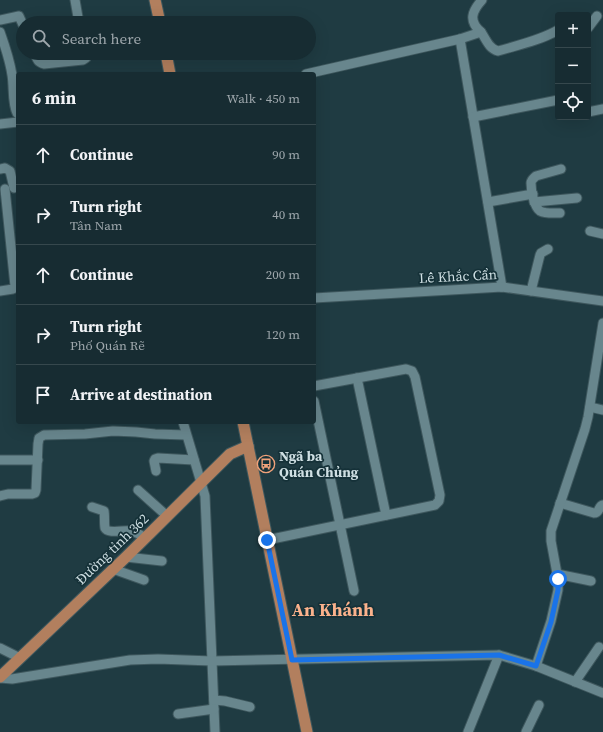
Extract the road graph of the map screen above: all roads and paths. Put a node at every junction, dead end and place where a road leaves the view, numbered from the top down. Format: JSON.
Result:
{"nodes":[{"id":1,"x":74,"y":0,"type":"edge"},
{"id":2,"x":155,"y":0,"type":"edge"},
{"id":3,"x":482,"y":0,"type":"edge"},
{"id":4,"x":77,"y":16,"type":"edge"},
{"id":5,"x":158,"y":16,"type":"edge"},
{"id":6,"x":597,"y":16,"type":"dead end"},
{"id":7,"x":16,"y":17,"type":"edge"},
{"id":8,"x":0,"y":20,"type":"edge"},
{"id":9,"x":591,"y":24,"type":"edge"},
{"id":10,"x":0,"y":32,"type":"edge"},
{"id":11,"x":482,"y":32,"type":"junction"},
{"id":12,"x":555,"y":32,"type":"edge"},
{"id":13,"x":460,"y":39,"type":"junction"},
{"id":14,"x":37,"y":60,"type":"edge"},
{"id":15,"x":83,"y":60,"type":"edge"},
{"id":16,"x":167,"y":60,"type":"edge"},
{"id":17,"x":170,"y":72,"type":"edge"},
{"id":18,"x":315,"y":72,"type":"edge"},
{"id":19,"x":555,"y":101,"type":"edge"},
{"id":20,"x":603,"y":109,"type":"edge"},
{"id":21,"x":16,"y":111,"type":"edge"},
{"id":22,"x":591,"y":111,"type":"edge"},
{"id":23,"x":473,"y":117,"type":"junction"},
{"id":24,"x":16,"y":122,"type":"edge"},
{"id":25,"x":0,"y":124,"type":"edge"},
{"id":26,"x":0,"y":169,"type":"edge"},
{"id":27,"x":561,"y":169,"type":"dead end"},
{"id":28,"x":9,"y":189,"type":"edge"},
{"id":29,"x":533,"y":198,"type":"junction"},
{"id":30,"x":577,"y":198,"type":"dead end"},
{"id":31,"x":488,"y":202,"type":"junction"},
{"id":32,"x":560,"y":213,"type":"dead end"},
{"id":33,"x":590,"y":231,"type":"dead end"},
{"id":34,"x":603,"y":234,"type":"edge"},
{"id":35,"x":548,"y":249,"type":"dead end"},
{"id":36,"x":502,"y":287,"type":"junction"},
{"id":37,"x":531,"y":291,"type":"junction"},
{"id":38,"x":0,"y":292,"type":"edge"},
{"id":39,"x":316,"y":298,"type":"edge"},
{"id":40,"x":603,"y":301,"type":"edge"},
{"id":41,"x":603,"y":323,"type":"edge"},
{"id":42,"x":357,"y":378,"type":"junction"},
{"id":43,"x":316,"y":386,"type":"edge"},
{"id":44,"x":590,"y":407,"type":"junction"},
{"id":45,"x":316,"y":410,"type":"edge"},
{"id":46,"x":603,"y":410,"type":"edge"},
{"id":47,"x":183,"y":424,"type":"edge"},
{"id":48,"x":243,"y":424,"type":"edge"},
{"id":49,"x":186,"y":435,"type":"junction"},
{"id":50,"x":248,"y":446,"type":"junction"},
{"id":51,"x":0,"y":460,"type":"edge"},
{"id":52,"x":38,"y":460,"type":"junction"},
{"id":53,"x":194,"y":460,"type":"junction"},
{"id":54,"x":156,"y":471,"type":"dead end"},
{"id":55,"x":201,"y":483,"type":"junction"},
{"id":56,"x":138,"y":490,"type":"dead end"},
{"id":57,"x":0,"y":496,"type":"edge"},
{"id":58,"x":560,"y":503,"type":"junction"},
{"id":59,"x":603,"y":505,"type":"edge"},
{"id":60,"x":92,"y":507,"type":"dead end"},
{"id":61,"x":386,"y":514,"type":"junction"},
{"id":62,"x":167,"y":516,"type":"junction"},
{"id":63,"x":340,"y":524,"type":"junction"},
{"id":64,"x":145,"y":538,"type":"junction"},
{"id":65,"x":267,"y":540,"type":"junction"},
{"id":66,"x":126,"y":557,"type":"junction"},
{"id":67,"x":162,"y":561,"type":"dead end"},
{"id":68,"x":113,"y":569,"type":"junction"},
{"id":69,"x":557,"y":574,"type":"junction"},
{"id":70,"x":144,"y":580,"type":"dead end"},
{"id":71,"x":590,"y":581,"type":"dead end"},
{"id":72,"x":354,"y":591,"type":"dead end"},
{"id":73,"x":599,"y":647,"type":"dead end"},
{"id":74,"x":0,"y":648,"type":"edge"},
{"id":75,"x":499,"y":655,"type":"junction"},
{"id":76,"x":20,"y":658,"type":"junction"},
{"id":77,"x":292,"y":660,"type":"junction"},
{"id":78,"x":212,"y":661,"type":"junction"},
{"id":79,"x":536,"y":666,"type":"junction"},
{"id":80,"x":1,"y":676,"type":"edge"},
{"id":81,"x":575,"y":682,"type":"junction"},
{"id":82,"x":603,"y":693,"type":"edge"},
{"id":83,"x":214,"y":705,"type":"junction"},
{"id":84,"x":539,"y":705,"type":"dead end"},
{"id":85,"x":250,"y":707,"type":"dead end"},
{"id":86,"x":178,"y":714,"type":"dead end"},
{"id":87,"x":215,"y":732,"type":"edge"},
{"id":88,"x":307,"y":732,"type":"edge"},
{"id":89,"x":468,"y":732,"type":"edge"},
{"id":90,"x":526,"y":732,"type":"edge"}],
"edges":[{"from":1,"to":4,"type":"street"},
{"from":2,"to":5,"type":"main road"},
{"from":3,"to":11,"type":"street"},
{"from":6,"to":9,"type":"street"},
{"from":7,"to":8,"type":"street"},
{"from":10,"to":21,"type":"street"},
{"from":11,"to":12,"type":"street"},
{"from":11,"to":13,"type":"street"},
{"from":13,"to":18,"type":"street"},
{"from":13,"to":23,"type":"street"},
{"from":14,"to":15,"type":"street"},
{"from":16,"to":17,"type":"main road"},
{"from":19,"to":23,"type":"street"},
{"from":20,"to":22,"type":"street"},
{"from":23,"to":31,"type":"street"},
{"from":24,"to":25,"type":"street"},
{"from":26,"to":28,"type":"street"},
{"from":27,"to":29,"type":"street"},
{"from":28,"to":38,"type":"street"},
{"from":29,"to":30,"type":"street"},
{"from":29,"to":31,"type":"street"},
{"from":29,"to":32,"type":"street"},
{"from":31,"to":36,"type":"street"},
{"from":33,"to":34,"type":"street"},
{"from":35,"to":37,"type":"street"},
{"from":36,"to":37,"type":"street","name":"Lê Khắc Cẩn"},
{"from":36,"to":39,"type":"street","name":"Lê Khắc Cẩn"},
{"from":37,"to":40,"type":"street","name":"Lê Khắc Cẩn"},
{"from":41,"to":44,"type":"street"},
{"from":42,"to":43,"type":"street"},
{"from":42,"to":61,"type":"street"},
{"from":42,"to":61,"type":"street"},
{"from":44,"to":46,"type":"street"},
{"from":44,"to":58,"type":"street"},
{"from":45,"to":63,"type":"street"},
{"from":47,"to":49,"type":"street"},
{"from":48,"to":50,"type":"main road"},
{"from":49,"to":52,"type":"street"},
{"from":49,"to":53,"type":"street"},
{"from":50,"to":55,"type":"main road","name":"Đường tỉnh 362"},
{"from":50,"to":65,"type":"main road"},
{"from":51,"to":52,"type":"street"},
{"from":52,"to":57,"type":"street"},
{"from":53,"to":54,"type":"street"},
{"from":53,"to":55,"type":"street"},
{"from":55,"to":62,"type":"main road","name":"Đường tỉnh 362"},
{"from":55,"to":78,"type":"street"},
{"from":56,"to":62,"type":"street"},
{"from":58,"to":59,"type":"street"},
{"from":58,"to":69,"type":"street"},
{"from":60,"to":64,"type":"street"},
{"from":61,"to":63,"type":"street"},
{"from":62,"to":64,"type":"main road","name":"Đường tỉnh 362"},
{"from":63,"to":65,"type":"street"},
{"from":63,"to":72,"type":"street"},
{"from":64,"to":66,"type":"main road","name":"Đường tỉnh 362"},
{"from":65,"to":77,"type":"main road"},
{"from":66,"to":67,"type":"street"},
{"from":66,"to":68,"type":"main road","name":"Đường tỉnh 362"},
{"from":68,"to":70,"type":"street"},
{"from":68,"to":76,"type":"main road","name":"Đường tỉnh 362"},
{"from":69,"to":71,"type":"street"},
{"from":69,"to":79,"type":"street"},
{"from":73,"to":81,"type":"street"},
{"from":74,"to":76,"type":"street"},
{"from":75,"to":77,"type":"street"},
{"from":75,"to":79,"type":"street"},
{"from":75,"to":89,"type":"street"},
{"from":76,"to":80,"type":"main road","name":"Đường tỉnh 362"},
{"from":77,"to":78,"type":"street"},
{"from":77,"to":88,"type":"main road"},
{"from":78,"to":80,"type":"street"},
{"from":78,"to":83,"type":"street"},
{"from":79,"to":81,"type":"street"},
{"from":81,"to":82,"type":"street"},
{"from":83,"to":85,"type":"street"},
{"from":83,"to":86,"type":"street"},
{"from":83,"to":87,"type":"street"},
{"from":84,"to":90,"type":"street"}]}
